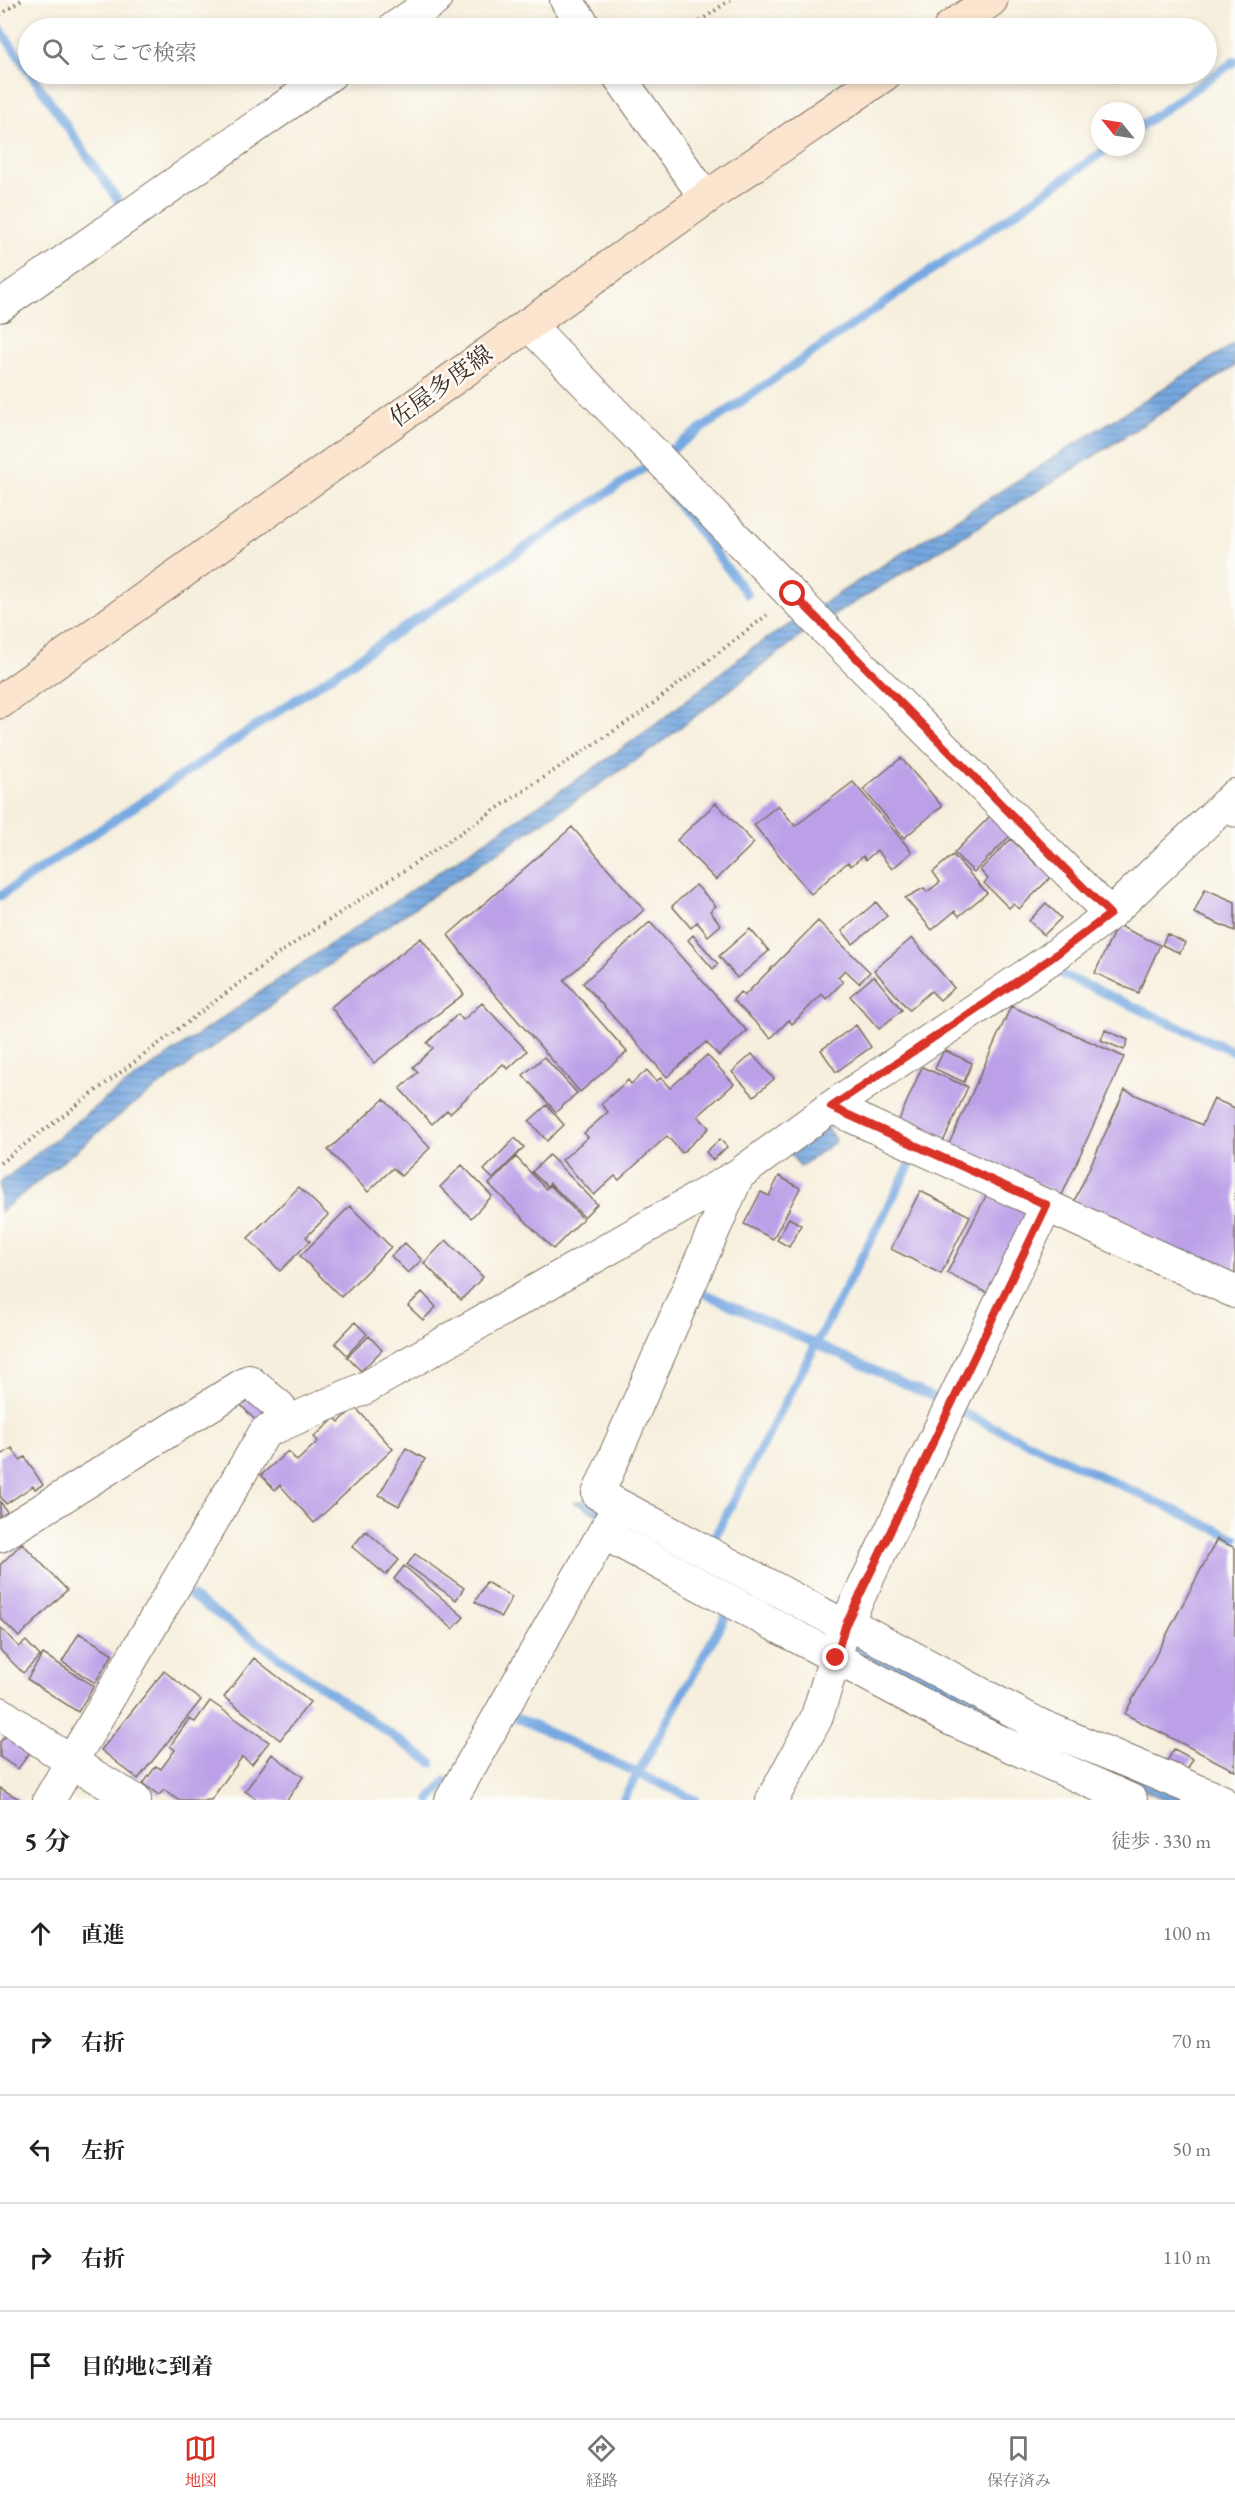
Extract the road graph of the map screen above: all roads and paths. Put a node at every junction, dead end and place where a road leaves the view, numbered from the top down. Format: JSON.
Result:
{"nodes":[{"id":1,"x":21,"y":0,"type":"edge"},
{"id":2,"x":435,"y":0,"type":"edge"},
{"id":3,"x":566,"y":0,"type":"edge"},
{"id":4,"x":730,"y":0,"type":"edge"},
{"id":5,"x":991,"y":0,"type":"edge"},
{"id":6,"x":0,"y":15,"type":"edge"},
{"id":7,"x":409,"y":18,"type":"edge"},
{"id":8,"x":579,"y":18,"type":"edge"},
{"id":9,"x":704,"y":18,"type":"edge"},
{"id":10,"x":965,"y":18,"type":"edge"},
{"id":11,"x":317,"y":84,"type":"edge"},
{"id":12,"x":624,"y":84,"type":"edge"},
{"id":13,"x":871,"y":84,"type":"edge"},
{"id":14,"x":706,"y":198,"type":"junction"},
{"id":15,"x":0,"y":306,"type":"edge"},
{"id":16,"x":528,"y":324,"type":"junction"},
{"id":17,"x":807,"y":609,"type":"junction"},
{"id":18,"x":0,"y":702,"type":"edge"},
{"id":19,"x":1232,"y":804,"type":"edge"},
{"id":20,"x":1110,"y":914,"type":"junction"},
{"id":21,"x":831,"y":1107,"type":"junction"},
{"id":22,"x":0,"y":1163,"type":"edge"},
{"id":23,"x":738,"y":1175,"type":"junction"},
{"id":24,"x":1047,"y":1205,"type":"junction"},
{"id":25,"x":1235,"y":1292,"type":"edge"},
{"id":26,"x":285,"y":1423,"type":"junction"},
{"id":27,"x":611,"y":1519,"type":"junction"},
{"id":28,"x":0,"y":1536,"type":"edge"},
{"id":29,"x":842,"y":1638,"type":"junction"},
{"id":30,"x":0,"y":1713,"type":"edge"},
{"id":31,"x":72,"y":1762,"type":"junction"},
{"id":32,"x":49,"y":1800,"type":"edge"},
{"id":33,"x":135,"y":1800,"type":"edge"},
{"id":34,"x":451,"y":1800,"type":"edge"},
{"id":35,"x":772,"y":1800,"type":"edge"},
{"id":36,"x":1131,"y":1800,"type":"edge"},
{"id":37,"x":1220,"y":1800,"type":"edge"}],
"edges":[{"from":1,"to":6,"type":"path"},
{"from":2,"to":7,"type":"street"},
{"from":3,"to":8,"type":"street"},
{"from":4,"to":9,"type":"path"},
{"from":5,"to":10,"type":"main road"},
{"from":11,"to":15,"type":"street"},
{"from":12,"to":14,"type":"street"},
{"from":13,"to":14,"type":"main road","name":"佐屋多度線"},
{"from":14,"to":16,"type":"main road","name":"佐屋多度線"},
{"from":16,"to":17,"type":"street"},
{"from":16,"to":18,"type":"main road","name":"佐屋多度線"},
{"from":17,"to":20,"type":"street"},
{"from":17,"to":22,"type":"path"},
{"from":19,"to":20,"type":"street"},
{"from":20,"to":21,"type":"street"},
{"from":21,"to":23,"type":"street"},
{"from":21,"to":24,"type":"street"},
{"from":23,"to":26,"type":"street"},
{"from":23,"to":27,"type":"street"},
{"from":24,"to":25,"type":"street"},
{"from":24,"to":29,"type":"street"},
{"from":26,"to":28,"type":"street"},
{"from":26,"to":31,"type":"street"},
{"from":27,"to":29,"type":"street"},
{"from":27,"to":34,"type":"street"},
{"from":29,"to":35,"type":"street"},
{"from":29,"to":36,"type":"street"},
{"from":29,"to":37,"type":"street"},
{"from":30,"to":31,"type":"street"},
{"from":31,"to":32,"type":"street"},
{"from":31,"to":33,"type":"street"}]}
